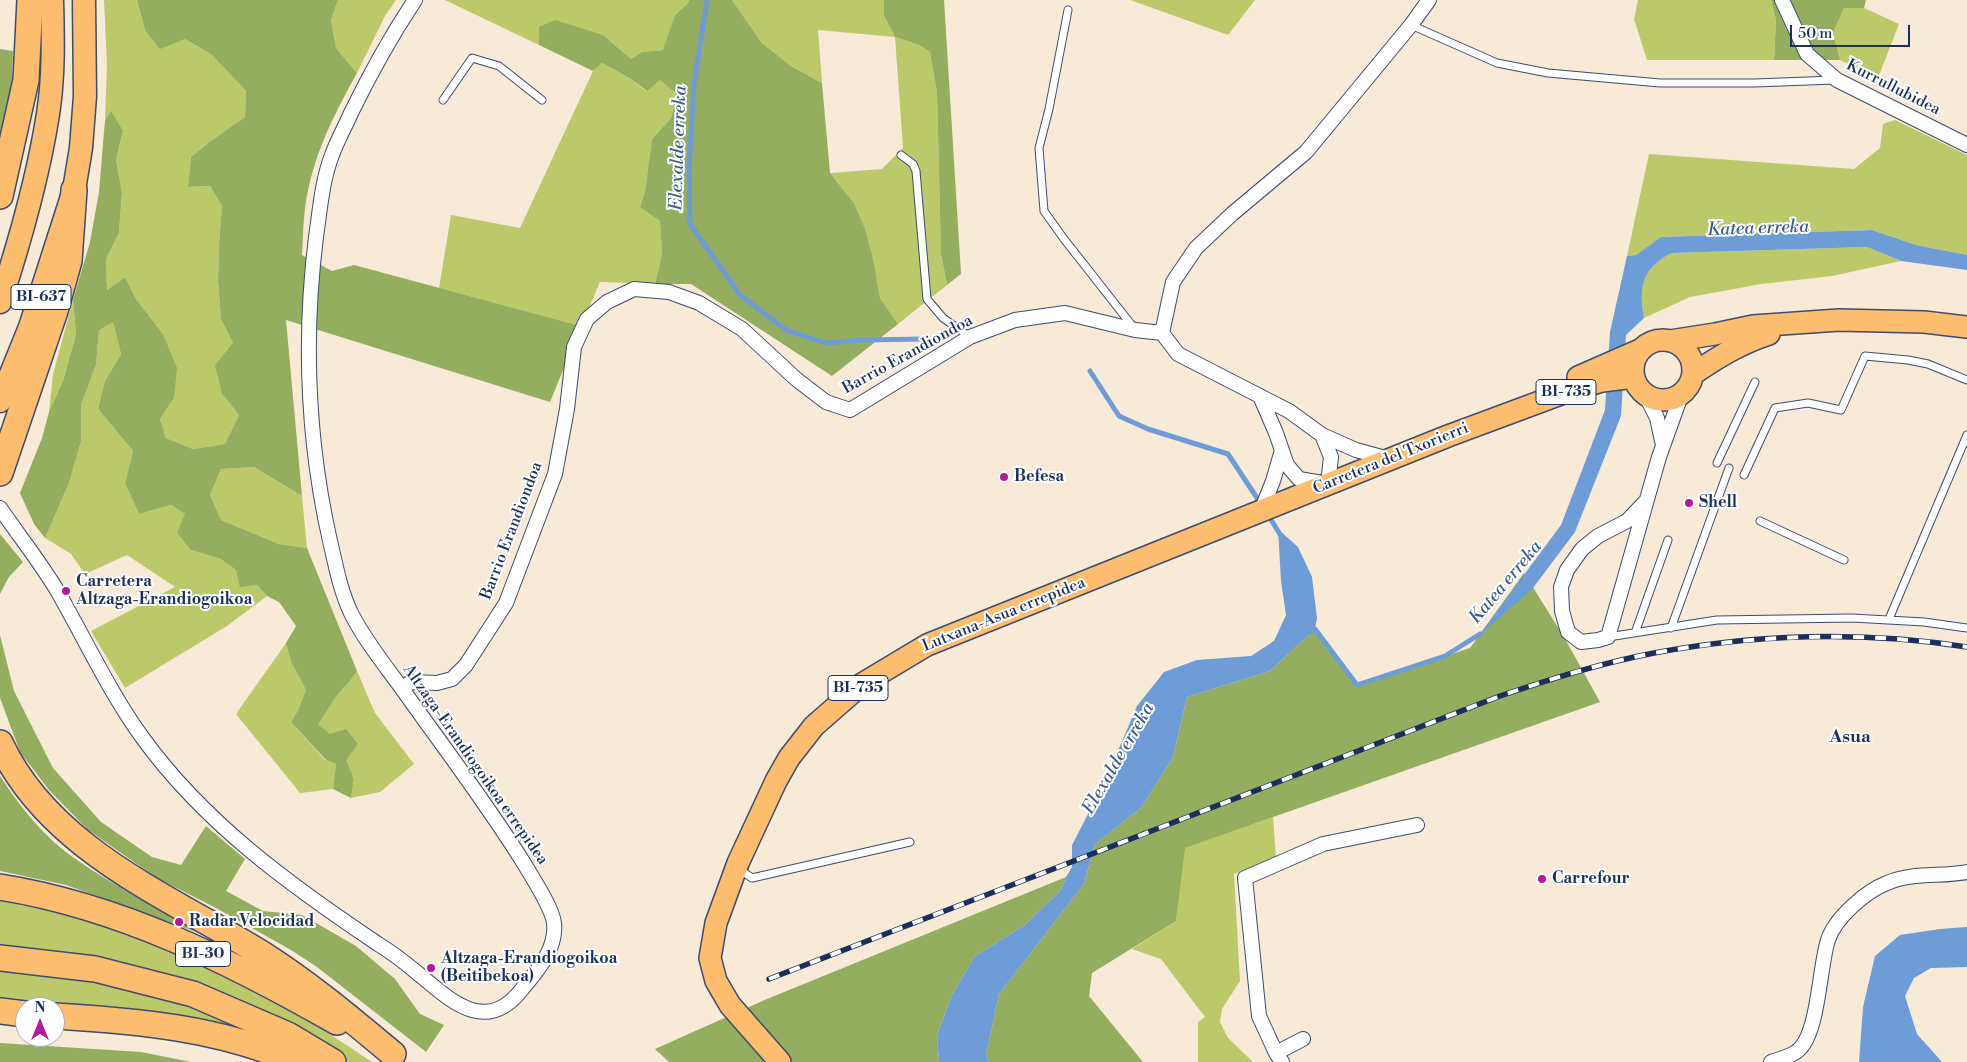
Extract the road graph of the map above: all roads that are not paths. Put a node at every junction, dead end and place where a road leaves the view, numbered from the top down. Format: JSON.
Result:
{"nodes":[{"id":1,"x":30,"y":0,"type":"edge"},
{"id":2,"x":52,"y":0,"type":"edge"},
{"id":3,"x":84,"y":0,"type":"edge"},
{"id":4,"x":415,"y":0,"type":"edge"},
{"id":5,"x":1429,"y":0,"type":"edge"},
{"id":6,"x":1782,"y":0,"type":"edge"},
{"id":7,"x":1068,"y":10,"type":"dead end"},
{"id":8,"x":1411,"y":25,"type":"junction"},
{"id":9,"x":1837,"y":80,"type":"junction"},
{"id":10,"x":443,"y":100,"type":"dead end"},
{"id":11,"x":542,"y":100,"type":"dead end"},
{"id":12,"x":1967,"y":145,"type":"edge"},
{"id":13,"x":901,"y":155,"type":"dead end"},
{"id":14,"x":74,"y":190,"type":"junction"},
{"id":15,"x":0,"y":196,"type":"edge"},
{"id":16,"x":0,"y":302,"type":"edge"},
{"id":17,"x":1806,"y":323,"type":"junction"},
{"id":18,"x":1967,"y":327,"type":"edge"},
{"id":19,"x":1135,"y":330,"type":"junction"},
{"id":20,"x":1162,"y":333,"type":"junction"},
{"id":21,"x":970,"y":337,"type":"junction"},
{"id":22,"x":1670,"y":341,"type":"junction"},
{"id":23,"x":1642,"y":349,"type":"junction"},
{"id":24,"x":1692,"y":374,"type":"junction"},
{"id":25,"x":1967,"y":380,"type":"edge"},
{"id":26,"x":1755,"y":382,"type":"dead end"},
{"id":27,"x":1640,"y":386,"type":"junction"},
{"id":28,"x":1682,"y":393,"type":"junction"},
{"id":29,"x":1260,"y":396,"type":"junction"},
{"id":30,"x":0,"y":401,"type":"edge"},
{"id":31,"x":1522,"y":408,"type":"junction"},
{"id":32,"x":1322,"y":435,"type":"junction"},
{"id":33,"x":1967,"y":435,"type":"edge"},
{"id":34,"x":1663,"y":445,"type":"junction"},
{"id":35,"x":1282,"y":450,"type":"junction"},
{"id":36,"x":1390,"y":459,"type":"junction"},
{"id":37,"x":1717,"y":463,"type":"dead end"},
{"id":38,"x":1729,"y":468,"type":"dead end"},
{"id":39,"x":0,"y":473,"type":"edge"},
{"id":40,"x":1744,"y":475,"type":"dead end"},
{"id":41,"x":1328,"y":484,"type":"junction"},
{"id":42,"x":1646,"y":502,"type":"junction"},
{"id":43,"x":0,"y":508,"type":"edge"},
{"id":44,"x":1261,"y":511,"type":"junction"},
{"id":45,"x":1760,"y":521,"type":"dead end"},
{"id":46,"x":1668,"y":540,"type":"dead end"},
{"id":47,"x":1844,"y":560,"type":"dead end"},
{"id":48,"x":1889,"y":619,"type":"junction"},
{"id":49,"x":1671,"y":628,"type":"junction"},
{"id":50,"x":1967,"y":628,"type":"edge"},
{"id":51,"x":1635,"y":634,"type":"junction"},
{"id":52,"x":1608,"y":637,"type":"junction"},
{"id":53,"x":402,"y":688,"type":"junction"},
{"id":54,"x":0,"y":743,"type":"edge"},
{"id":55,"x":1417,"y":825,"type":"dead end"},
{"id":56,"x":910,"y":842,"type":"dead end"},
{"id":57,"x":737,"y":867,"type":"junction"},
{"id":58,"x":1967,"y":872,"type":"edge"},
{"id":59,"x":0,"y":887,"type":"edge"},
{"id":60,"x":0,"y":958,"type":"edge"},
{"id":61,"x":0,"y":1011,"type":"edge"},
{"id":62,"x":15,"y":1013,"type":"edge"},
{"id":63,"x":65,"y":1017,"type":"edge"},
{"id":64,"x":0,"y":1027,"type":"edge"},
{"id":65,"x":15,"y":1028,"type":"edge"},
{"id":66,"x":65,"y":1030,"type":"edge"},
{"id":67,"x":1302,"y":1039,"type":"dead end"},
{"id":68,"x":1279,"y":1057,"type":"edge"},
{"id":69,"x":398,"y":1058,"type":"edge"},
{"id":70,"x":277,"y":1062,"type":"edge"},
{"id":71,"x":296,"y":1062,"type":"edge"},
{"id":72,"x":333,"y":1062,"type":"edge"},
{"id":73,"x":780,"y":1062,"type":"edge"},
{"id":74,"x":1771,"y":1062,"type":"edge"}],
"edges":[{"from":1,"to":15,"type":"highway"},
{"from":2,"to":16,"type":"highway","number":"BI-637"},
{"from":3,"to":14,"type":"highway","number":"BI-637"},
{"from":4,"to":53,"type":"street","name":"Altzaga-Erandiogoikoa errepidea"},
{"from":5,"to":8,"type":"street"},
{"from":6,"to":9,"type":"street","name":"Kurrullubidea"},
{"from":7,"to":19,"type":"lane"},
{"from":8,"to":9,"type":"lane"},
{"from":8,"to":20,"type":"street"},
{"from":9,"to":12,"type":"street","name":"Kurrullubidea"},
{"from":10,"to":11,"type":"lane"},
{"from":13,"to":21,"type":"lane"},
{"from":14,"to":30,"type":"highway","number":"BI-637"},
{"from":14,"to":39,"type":"highway"},
{"from":17,"to":18,"type":"main road"},
{"from":17,"to":22,"type":"main road"},
{"from":17,"to":24,"type":"main road"},
{"from":19,"to":20,"type":"street","name":"Barrio Erandiondoa"},
{"from":19,"to":21,"type":"street","name":"Barrio Erandiondoa"},
{"from":20,"to":29,"type":"street"},
{"from":21,"to":53,"type":"street","name":"Barrio Erandiondoa"},
{"from":22,"to":23,"type":"main road"},
{"from":22,"to":24,"type":"main road"},
{"from":23,"to":27,"type":"main road"},
{"from":23,"to":31,"type":"main road","name":"Carretera del Txorierri","number":"BI-735"},
{"from":24,"to":28,"type":"main road"},
{"from":25,"to":40,"type":"lane"},
{"from":26,"to":37,"type":"lane"},
{"from":27,"to":28,"type":"main road"},
{"from":27,"to":31,"type":"main road","name":"Carretera del Txorierri","number":"BI-735"},
{"from":27,"to":34,"type":"street"},
{"from":28,"to":34,"type":"street"},
{"from":29,"to":32,"type":"street"},
{"from":29,"to":35,"type":"street"},
{"from":31,"to":36,"type":"main road","name":"Carretera del Txorierri","number":"BI-735"},
{"from":32,"to":36,"type":"street"},
{"from":32,"to":41,"type":"street"},
{"from":33,"to":48,"type":"lane"},
{"from":34,"to":42,"type":"street"},
{"from":35,"to":41,"type":"street"},
{"from":35,"to":44,"type":"street"},
{"from":36,"to":41,"type":"main road","name":"Carretera del Txorierri","number":"BI-735"},
{"from":38,"to":49,"type":"lane"},
{"from":41,"to":44,"type":"main road","name":"Carretera del Txorierri","number":"BI-735"},
{"from":42,"to":52,"type":"street"},
{"from":42,"to":52,"type":"street"},
{"from":43,"to":53,"type":"street","name":"Altzaga-Erandiogoikoa errepidea"},
{"from":44,"to":57,"type":"main road","name":"Lutxana-Asua errepidea","number":"BI-735"},
{"from":45,"to":47,"type":"lane"},
{"from":46,"to":51,"type":"lane"},
{"from":48,"to":49,"type":"lane"},
{"from":48,"to":50,"type":"lane"},
{"from":49,"to":51,"type":"lane"},
{"from":51,"to":52,"type":"lane"},
{"from":54,"to":69,"type":"highway"},
{"from":55,"to":68,"type":"street"},
{"from":56,"to":57,"type":"lane"},
{"from":57,"to":73,"type":"main road","name":"Lutxana-Asua errepidea","number":"BI-735"},
{"from":58,"to":74,"type":"street"},
{"from":59,"to":69,"type":"highway","number":"BI-30"},
{"from":60,"to":72,"type":"highway","number":"BI-30"},
{"from":61,"to":62,"type":"highway"},
{"from":63,"to":71,"type":"highway"},
{"from":64,"to":65,"type":"highway"},
{"from":66,"to":70,"type":"highway"},
{"from":67,"to":68,"type":"street"}]}
